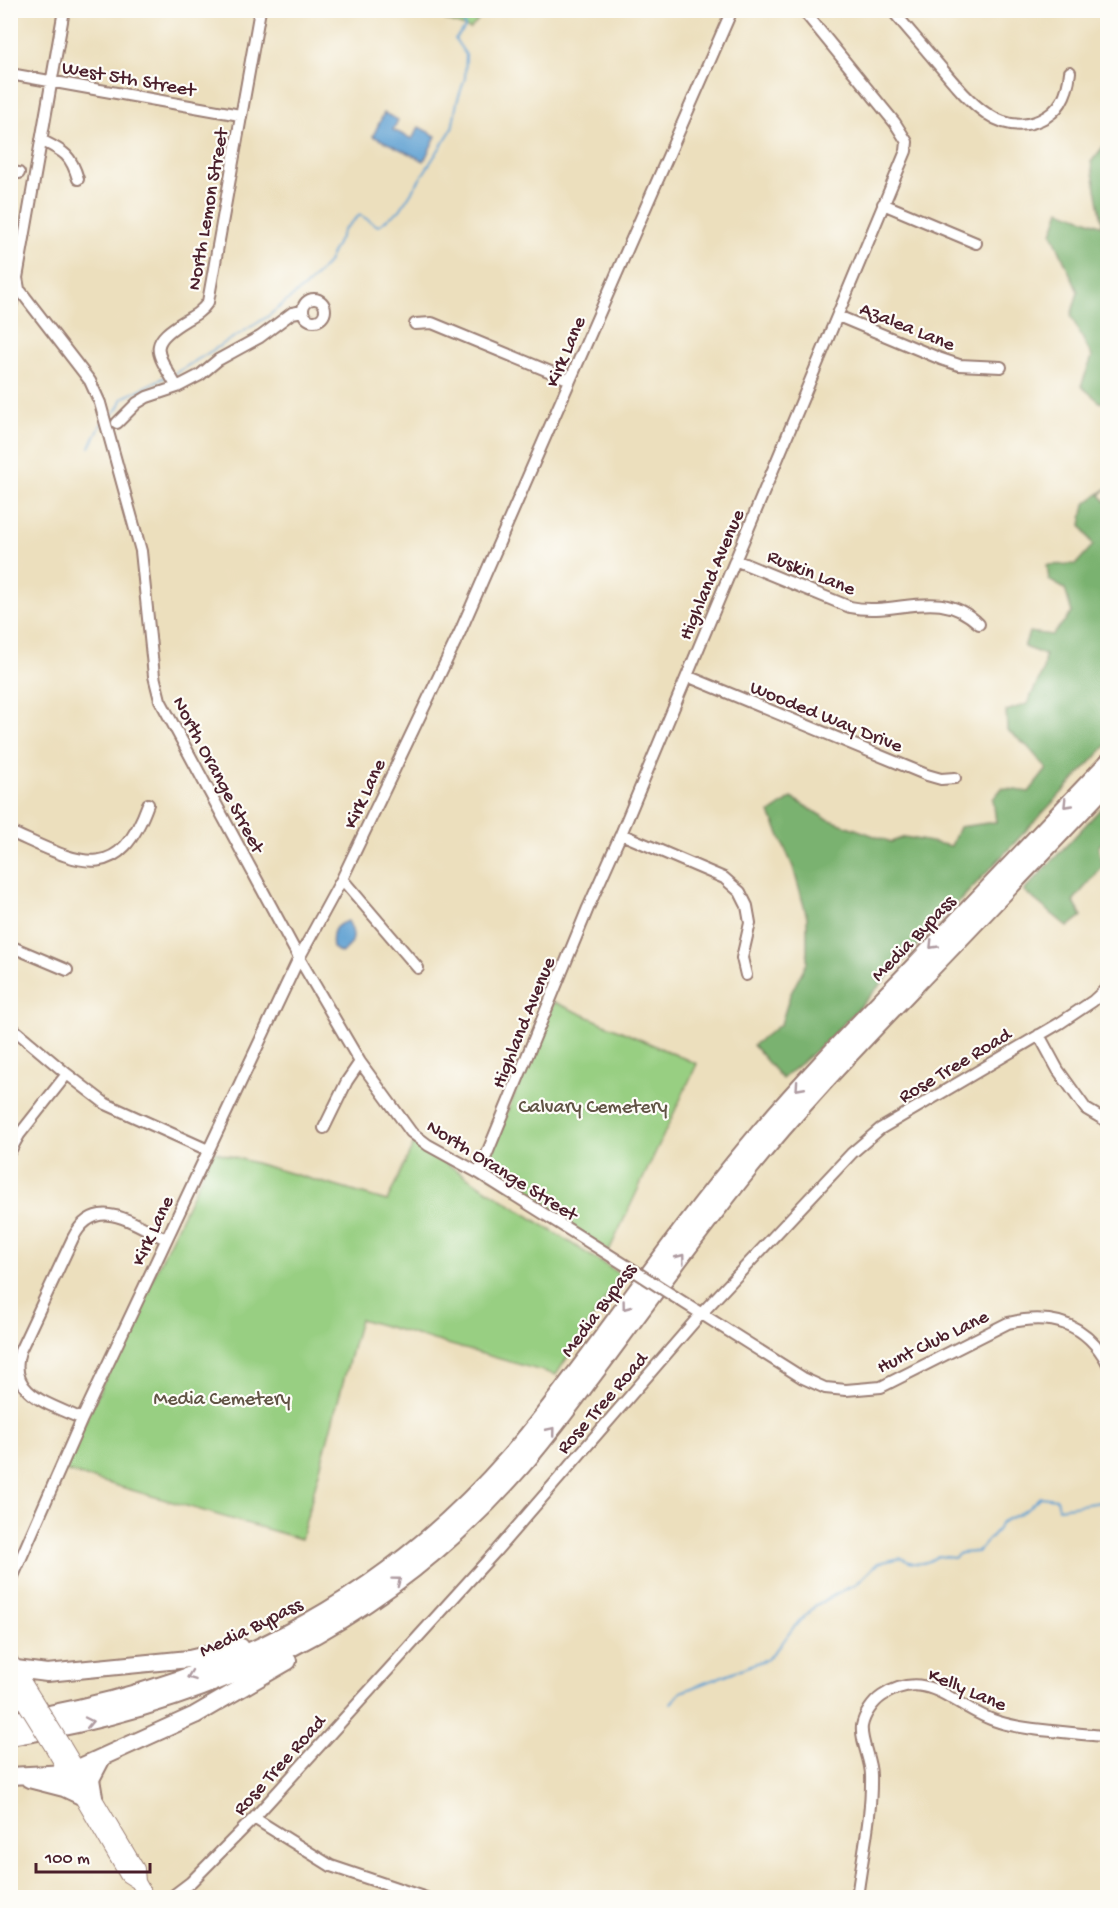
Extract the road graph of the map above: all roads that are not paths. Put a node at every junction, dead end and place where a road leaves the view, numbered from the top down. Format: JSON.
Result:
{"nodes":[{"id":1,"x":64,"y":10,"type":"edge"},
{"id":2,"x":260,"y":10,"type":"edge"},
{"id":3,"x":732,"y":10,"type":"edge"},
{"id":4,"x":803,"y":10,"type":"edge"},
{"id":5,"x":897,"y":12,"type":"edge"},
{"id":6,"x":1070,"y":72,"type":"dead end"},
{"id":7,"x":10,"y":74,"type":"edge"},
{"id":8,"x":51,"y":81,"type":"junction"},
{"id":9,"x":240,"y":115,"type":"junction"},
{"id":10,"x":41,"y":140,"type":"junction"},
{"id":11,"x":78,"y":179,"type":"dead end"},
{"id":12,"x":883,"y":204,"type":"junction"},
{"id":13,"x":976,"y":243,"type":"dead end"},
{"id":14,"x":17,"y":278,"type":"junction"},
{"id":15,"x":303,"y":311,"type":"dead end"},
{"id":16,"x":10,"y":312,"type":"edge"},
{"id":17,"x":838,"y":316,"type":"junction"},
{"id":18,"x":415,"y":324,"type":"dead end"},
{"id":19,"x":1001,"y":367,"type":"dead end"},
{"id":20,"x":570,"y":380,"type":"junction"},
{"id":21,"x":175,"y":383,"type":"junction"},
{"id":22,"x":117,"y":423,"type":"dead end"},
{"id":23,"x":735,"y":560,"type":"junction"},
{"id":24,"x":979,"y":624,"type":"dead end"},
{"id":25,"x":687,"y":676,"type":"junction"},
{"id":26,"x":1107,"y":762,"type":"edge"},
{"id":27,"x":955,"y":778,"type":"dead end"},
{"id":28,"x":1107,"y":784,"type":"edge"},
{"id":29,"x":148,"y":804,"type":"dead end"},
{"id":30,"x":10,"y":832,"type":"edge"},
{"id":31,"x":621,"y":834,"type":"junction"},
{"id":32,"x":342,"y":879,"type":"junction"},
{"id":33,"x":10,"y":946,"type":"edge"},
{"id":34,"x":299,"y":958,"type":"junction"},
{"id":35,"x":418,"y":968,"type":"dead end"},
{"id":36,"x":68,"y":970,"type":"dead end"},
{"id":37,"x":746,"y":975,"type":"dead end"},
{"id":38,"x":1107,"y":987,"type":"edge"},
{"id":39,"x":10,"y":1026,"type":"edge"},
{"id":40,"x":1039,"y":1035,"type":"junction"},
{"id":41,"x":360,"y":1062,"type":"junction"},
{"id":42,"x":67,"y":1074,"type":"junction"},
{"id":43,"x":1107,"y":1122,"type":"edge"},
{"id":44,"x":324,"y":1128,"type":"dead end"},
{"id":45,"x":208,"y":1150,"type":"junction"},
{"id":46,"x":10,"y":1151,"type":"edge"},
{"id":47,"x":479,"y":1173,"type":"junction"},
{"id":48,"x":166,"y":1239,"type":"junction"},
{"id":49,"x":701,"y":1314,"type":"junction"},
{"id":50,"x":1107,"y":1364,"type":"edge"},
{"id":51,"x":82,"y":1419,"type":"junction"},
{"id":52,"x":10,"y":1583,"type":"edge"},
{"id":53,"x":375,"y":1598,"type":"junction"},
{"id":54,"x":320,"y":1615,"type":"junction"},
{"id":55,"x":19,"y":1683,"type":"edge"},
{"id":56,"x":10,"y":1721,"type":"edge"},
{"id":57,"x":10,"y":1737,"type":"edge"},
{"id":58,"x":1107,"y":1739,"type":"edge"},
{"id":59,"x":102,"y":1758,"type":"junction"},
{"id":60,"x":72,"y":1770,"type":"junction"},
{"id":61,"x":10,"y":1776,"type":"edge"},
{"id":62,"x":88,"y":1797,"type":"junction"},
{"id":63,"x":254,"y":1818,"type":"junction"},
{"id":64,"x":147,"y":1898,"type":"edge"},
{"id":65,"x":170,"y":1898,"type":"edge"},
{"id":66,"x":426,"y":1898,"type":"edge"},
{"id":67,"x":857,"y":1898,"type":"edge"}],
"edges":[{"from":1,"to":8,"type":"street"},
{"from":2,"to":9,"type":"street","name":"North Lemon Street"},
{"from":3,"to":20,"type":"street","name":"Kirk Lane"},
{"from":4,"to":12,"type":"street","name":"Highland Avenue"},
{"from":5,"to":6,"type":"street"},
{"from":7,"to":8,"type":"street","name":"West 5th Street"},
{"from":8,"to":9,"type":"street","name":"West 5th Street"},
{"from":8,"to":10,"type":"street"},
{"from":9,"to":21,"type":"street","name":"North Lemon Street"},
{"from":10,"to":11,"type":"street"},
{"from":10,"to":14,"type":"street"},
{"from":12,"to":13,"type":"street"},
{"from":12,"to":17,"type":"street","name":"Highland Avenue"},
{"from":14,"to":16,"type":"street"},
{"from":14,"to":34,"type":"street","name":"North Orange Street"},
{"from":15,"to":21,"type":"street"},
{"from":17,"to":19,"type":"street","name":"Azalea Lane"},
{"from":17,"to":23,"type":"street","name":"Highland Avenue"},
{"from":18,"to":20,"type":"street"},
{"from":20,"to":32,"type":"street","name":"Kirk Lane"},
{"from":21,"to":22,"type":"street"},
{"from":23,"to":24,"type":"street","name":"Ruskin Lane"},
{"from":23,"to":25,"type":"street","name":"Highland Avenue"},
{"from":25,"to":27,"type":"street","name":"Wooded Way Drive"},
{"from":25,"to":31,"type":"street","name":"Highland Avenue"},
{"from":26,"to":54,"type":"highway","name":"Media Bypass","one_way":true},
{"from":53,"to":28,"type":"highway","name":"Media Bypass","one_way":true},
{"from":29,"to":30,"type":"street"},
{"from":31,"to":37,"type":"street"},
{"from":31,"to":47,"type":"street","name":"Highland Avenue"},
{"from":32,"to":34,"type":"street","name":"Kirk Lane"},
{"from":32,"to":35,"type":"street"},
{"from":33,"to":36,"type":"street"},
{"from":34,"to":41,"type":"street","name":"North Orange Street"},
{"from":34,"to":45,"type":"street","name":"Kirk Lane"},
{"from":38,"to":40,"type":"street","name":"Rose Tree Road"},
{"from":39,"to":42,"type":"street"},
{"from":40,"to":43,"type":"street"},
{"from":40,"to":49,"type":"street","name":"Rose Tree Road"},
{"from":41,"to":44,"type":"street"},
{"from":41,"to":47,"type":"street","name":"North Orange Street"},
{"from":42,"to":45,"type":"street"},
{"from":42,"to":46,"type":"street"},
{"from":45,"to":48,"type":"street","name":"Kirk Lane"},
{"from":47,"to":49,"type":"street","name":"North Orange Street","bridge":true},
{"from":48,"to":51,"type":"street","name":"Kirk Lane"},
{"from":48,"to":51,"type":"street"},
{"from":49,"to":50,"type":"street","name":"Hunt Club Lane"},
{"from":49,"to":63,"type":"street","name":"Rose Tree Road"},
{"from":51,"to":52,"type":"street","name":"Kirk Lane"},
{"from":57,"to":53,"type":"highway","name":"Media Bypass","one_way":true},
{"from":53,"to":59,"type":"highway"},
{"from":54,"to":55,"type":"highway"},
{"from":54,"to":56,"type":"highway","name":"Media Bypass","one_way":true},
{"from":55,"to":60,"type":"main road","bridge":true},
{"from":58,"to":67,"type":"street","name":"Kelly Lane"},
{"from":59,"to":60,"type":"highway"},
{"from":59,"to":62,"type":"highway"},
{"from":60,"to":61,"type":"highway"},
{"from":60,"to":62,"type":"main road"},
{"from":61,"to":62,"type":"highway"},
{"from":62,"to":64,"type":"main road"},
{"from":63,"to":65,"type":"street","name":"Rose Tree Road"},
{"from":63,"to":66,"type":"street"}]}
